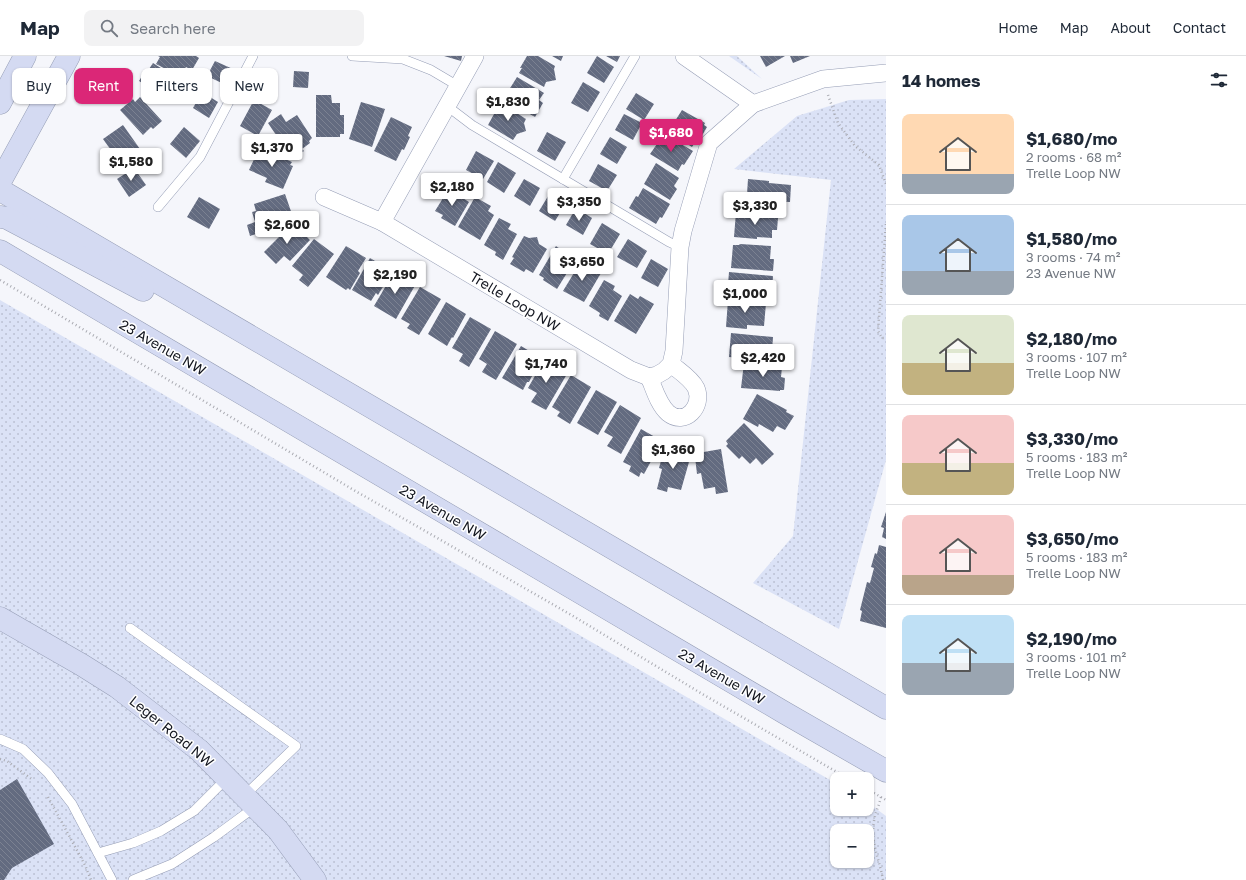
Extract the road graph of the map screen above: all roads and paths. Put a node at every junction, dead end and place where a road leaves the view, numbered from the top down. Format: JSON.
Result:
{"nodes":[{"id":1,"x":25,"y":56,"type":"edge"},
{"id":2,"x":70,"y":56,"type":"edge"},
{"id":3,"x":253,"y":56,"type":"edge"},
{"id":4,"x":352,"y":56,"type":"edge"},
{"id":5,"x":475,"y":56,"type":"edge"},
{"id":6,"x":635,"y":56,"type":"edge"},
{"id":7,"x":684,"y":56,"type":"edge"},
{"id":8,"x":886,"y":73,"type":"edge"},
{"id":9,"x":823,"y":79,"type":"junction"},
{"id":10,"x":458,"y":86,"type":"junction"},
{"id":11,"x":0,"y":103,"type":"edge"},
{"id":12,"x":754,"y":104,"type":"junction"},
{"id":13,"x":447,"y":106,"type":"junction"},
{"id":14,"x":563,"y":179,"type":"junction"},
{"id":15,"x":0,"y":182,"type":"edge"},
{"id":16,"x":886,"y":184,"type":"edge"},
{"id":17,"x":0,"y":190,"type":"edge"},
{"id":18,"x":324,"y":197,"type":"dead end"},
{"id":19,"x":158,"y":207,"type":"dead end"},
{"id":20,"x":0,"y":217,"type":"edge"},
{"id":21,"x":382,"y":222,"type":"junction"},
{"id":22,"x":886,"y":224,"type":"edge"},
{"id":23,"x":680,"y":247,"type":"junction"},
{"id":24,"x":0,"y":251,"type":"edge"},
{"id":25,"x":0,"y":280,"type":"edge"},
{"id":26,"x":886,"y":338,"type":"edge"},
{"id":27,"x":671,"y":364,"type":"junction"},
{"id":28,"x":310,"y":371,"type":"junction"},
{"id":29,"x":649,"y":377,"type":"junction"},
{"id":30,"x":0,"y":618,"type":"edge"},
{"id":31,"x":130,"y":628,"type":"dead end"},
{"id":32,"x":886,"y":708,"type":"edge"},
{"id":33,"x":0,"y":739,"type":"edge"},
{"id":34,"x":0,"y":759,"type":"edge"},
{"id":35,"x":886,"y":771,"type":"edge"},
{"id":36,"x":837,"y":772,"type":"edge"},
{"id":37,"x":227,"y":778,"type":"junction"},
{"id":38,"x":35,"y":781,"type":"dead end"},
{"id":39,"x":45,"y":792,"type":"dead end"},
{"id":40,"x":874,"y":794,"type":"edge"},
{"id":41,"x":881,"y":798,"type":"junction"},
{"id":42,"x":886,"y":800,"type":"edge"},
{"id":43,"x":249,"y":801,"type":"junction"},
{"id":44,"x":98,"y":853,"type":"junction"},
{"id":45,"x":91,"y":880,"type":"edge"},
{"id":46,"x":112,"y":880,"type":"edge"},
{"id":47,"x":133,"y":880,"type":"edge"},
{"id":48,"x":315,"y":880,"type":"edge"},
{"id":49,"x":883,"y":880,"type":"edge"}],
"edges":[{"from":1,"to":11,"type":"main road"},
{"from":2,"to":15,"type":"main road"},
{"from":3,"to":19,"type":"lane"},
{"from":4,"to":10,"type":"lane"},
{"from":5,"to":10,"type":"street"},
{"from":6,"to":14,"type":"lane"},
{"from":7,"to":12,"type":"street"},
{"from":8,"to":9,"type":"street"},
{"from":9,"to":12,"type":"street"},
{"from":9,"to":16,"type":"path"},
{"from":10,"to":13,"type":"street"},
{"from":12,"to":23,"type":"street"},
{"from":13,"to":14,"type":"lane"},
{"from":13,"to":21,"type":"street"},
{"from":14,"to":23,"type":"lane"},
{"from":17,"to":28,"type":"main road"},
{"from":18,"to":21,"type":"street","name":"Trelle Loop NW"},
{"from":20,"to":28,"type":"main road"},
{"from":21,"to":29,"type":"street","name":"Trelle Loop NW"},
{"from":22,"to":26,"type":"path"},
{"from":23,"to":27,"type":"street"},
{"from":24,"to":35,"type":"main road","name":"23 Avenue NW"},
{"from":25,"to":36,"type":"path"},
{"from":27,"to":29,"type":"street"},
{"from":27,"to":29,"type":"street"},
{"from":28,"to":32,"type":"main road"},
{"from":30,"to":37,"type":"main road","name":"Leger Road NW"},
{"from":31,"to":43,"type":"lane"},
{"from":33,"to":44,"type":"lane"},
{"from":34,"to":38,"type":"path"},
{"from":37,"to":43,"type":"main road","name":"Leger Road NW"},
{"from":37,"to":44,"type":"lane"},
{"from":39,"to":45,"type":"path"},
{"from":40,"to":41,"type":"path"},
{"from":41,"to":42,"type":"path"},
{"from":41,"to":49,"type":"path"},
{"from":43,"to":47,"type":"lane"},
{"from":43,"to":48,"type":"main road","name":"Leger Road NW"},
{"from":44,"to":46,"type":"lane"}]}
